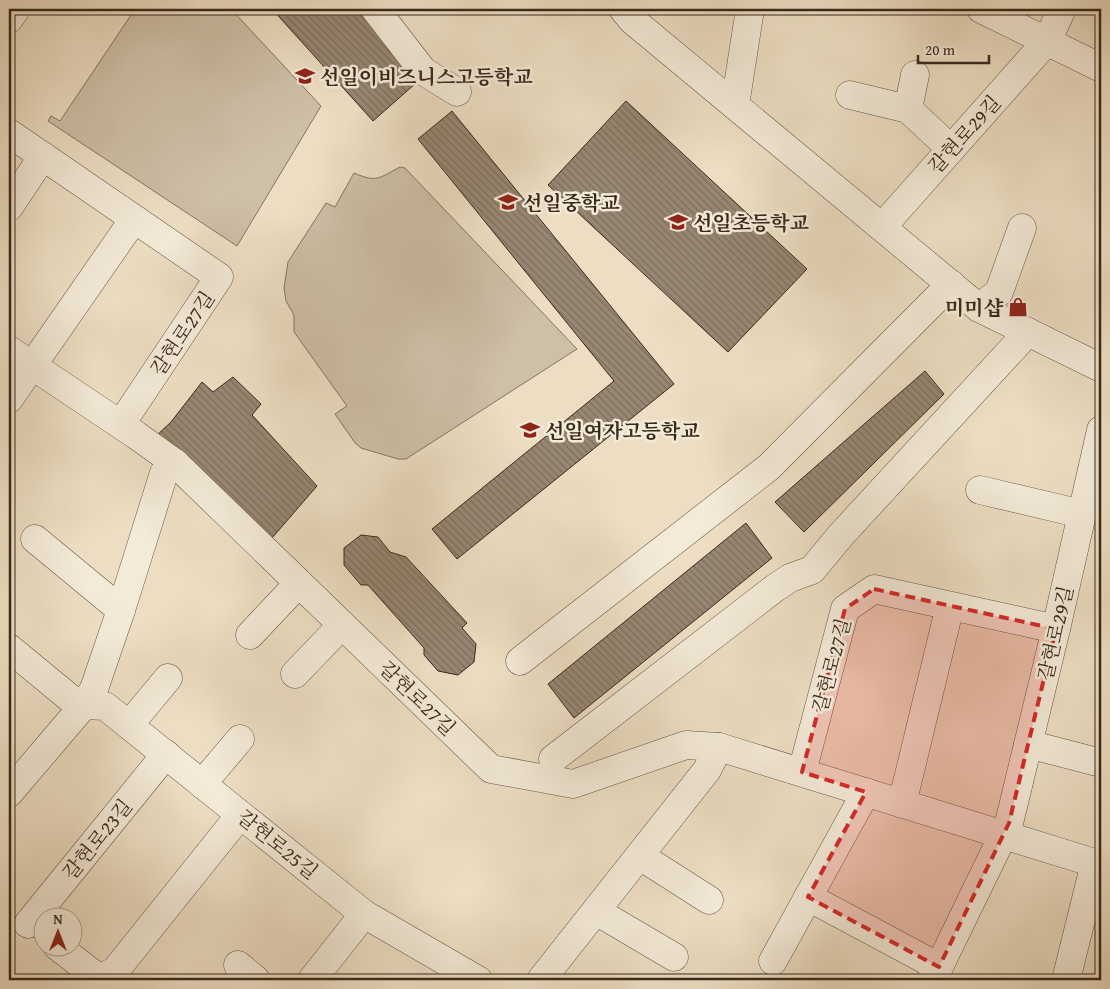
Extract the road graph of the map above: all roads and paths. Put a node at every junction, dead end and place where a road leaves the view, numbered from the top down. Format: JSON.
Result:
{"nodes":[{"id":1,"x":16,"y":9,"type":"edge"},
{"id":2,"x":375,"y":9,"type":"edge"},
{"id":3,"x":623,"y":9,"type":"edge"},
{"id":4,"x":750,"y":9,"type":"edge"},
{"id":5,"x":981,"y":9,"type":"edge"},
{"id":6,"x":1062,"y":9,"type":"edge"},
{"id":7,"x":9,"y":19,"type":"edge"},
{"id":8,"x":1047,"y":41,"type":"junction"},
{"id":9,"x":1101,"y":68,"type":"edge"},
{"id":10,"x":915,"y":75,"type":"dead end"},
{"id":11,"x":457,"y":92,"type":"dead end"},
{"id":12,"x":850,"y":95,"type":"dead end"},
{"id":13,"x":735,"y":105,"type":"junction"},
{"id":14,"x":908,"y":109,"type":"junction"},
{"id":15,"x":9,"y":133,"type":"edge"},
{"id":16,"x":951,"y":149,"type":"junction"},
{"id":17,"x":43,"y":156,"type":"junction"},
{"id":18,"x":9,"y":207,"type":"edge"},
{"id":19,"x":134,"y":219,"type":"junction"},
{"id":20,"x":882,"y":227,"type":"junction"},
{"id":21,"x":1022,"y":228,"type":"dead end"},
{"id":22,"x":951,"y":284,"type":"junction"},
{"id":23,"x":979,"y":308,"type":"junction"},
{"id":24,"x":1028,"y":332,"type":"junction"},
{"id":25,"x":9,"y":350,"type":"edge"},
{"id":26,"x":32,"y":366,"type":"junction"},
{"id":27,"x":1101,"y":368,"type":"edge"},
{"id":28,"x":9,"y":399,"type":"edge"},
{"id":29,"x":121,"y":424,"type":"junction"},
{"id":30,"x":1101,"y":430,"type":"edge"},
{"id":31,"x":175,"y":463,"type":"junction"},
{"id":32,"x":980,"y":490,"type":"dead end"},
{"id":33,"x":1082,"y":514,"type":"junction"},
{"id":34,"x":35,"y":538,"type":"dead end"},
{"id":35,"x":299,"y":583,"type":"junction"},
{"id":36,"x":950,"y":606,"type":"junction"},
{"id":37,"x":121,"y":610,"type":"junction"},
{"id":38,"x":342,"y":625,"type":"junction"},
{"id":39,"x":1056,"y":629,"type":"junction"},
{"id":40,"x":250,"y":635,"type":"dead end"},
{"id":41,"x":9,"y":648,"type":"edge"},
{"id":42,"x":520,"y":661,"type":"dead end"},
{"id":43,"x":296,"y":674,"type":"dead end"},
{"id":44,"x":168,"y":678,"type":"dead end"},
{"id":45,"x":84,"y":705,"type":"junction"},
{"id":46,"x":129,"y":725,"type":"junction"},
{"id":47,"x":240,"y":739,"type":"dead end"},
{"id":48,"x":1028,"y":744,"type":"junction"},
{"id":49,"x":719,"y":747,"type":"junction"},
{"id":50,"x":166,"y":754,"type":"junction"},
{"id":51,"x":554,"y":759,"type":"dead end"},
{"id":52,"x":1101,"y":763,"type":"edge"},
{"id":53,"x":802,"y":772,"type":"junction"},
{"id":54,"x":13,"y":781,"type":"edge"},
{"id":55,"x":202,"y":784,"type":"junction"},
{"id":56,"x":866,"y":792,"type":"junction"},
{"id":57,"x":902,"y":804,"type":"junction"},
{"id":58,"x":240,"y":815,"type":"junction"},
{"id":59,"x":1004,"y":835,"type":"junction"},
{"id":60,"x":640,"y":856,"type":"junction"},
{"id":61,"x":1098,"y":864,"type":"edge"},
{"id":62,"x":808,"y":897,"type":"junction"},
{"id":63,"x":709,"y":900,"type":"dead end"},
{"id":64,"x":596,"y":911,"type":"junction"},
{"id":65,"x":364,"y":914,"type":"junction"},
{"id":66,"x":26,"y":923,"type":"edge"},
{"id":67,"x":69,"y":956,"type":"edge"},
{"id":68,"x":674,"y":957,"type":"dead end"},
{"id":69,"x":773,"y":960,"type":"dead end"},
{"id":70,"x":935,"y":974,"type":"edge"},
{"id":71,"x":99,"y":980,"type":"edge"},
{"id":72,"x":312,"y":980,"type":"edge"},
{"id":73,"x":478,"y":980,"type":"edge"},
{"id":74,"x":541,"y":980,"type":"edge"},
{"id":75,"x":1066,"y":980,"type":"edge"}],
"edges":[{"from":1,"to":7,"type":"street"},
{"from":2,"to":11,"type":"street"},
{"from":3,"to":13,"type":"street"},
{"from":4,"to":13,"type":"street"},
{"from":5,"to":8,"type":"street"},
{"from":6,"to":8,"type":"street","name":"갈현로29길"},
{"from":8,"to":9,"type":"street"},
{"from":8,"to":16,"type":"street","name":"갈현로29길"},
{"from":10,"to":14,"type":"street"},
{"from":12,"to":14,"type":"street"},
{"from":13,"to":20,"type":"street"},
{"from":14,"to":16,"type":"street"},
{"from":15,"to":17,"type":"street","name":"갈현로27길"},
{"from":16,"to":20,"type":"street","name":"갈현로29길"},
{"from":17,"to":18,"type":"street"},
{"from":17,"to":19,"type":"street","name":"갈현로27길"},
{"from":19,"to":26,"type":"street"},
{"from":19,"to":29,"type":"street","name":"갈현로27길"},
{"from":20,"to":22,"type":"street"},
{"from":21,"to":23,"type":"street"},
{"from":22,"to":23,"type":"street"},
{"from":22,"to":42,"type":"street"},
{"from":23,"to":24,"type":"street"},
{"from":24,"to":27,"type":"street"},
{"from":24,"to":51,"type":"street"},
{"from":25,"to":26,"type":"street","name":"갈현로27길"},
{"from":26,"to":28,"type":"street"},
{"from":26,"to":29,"type":"street","name":"갈현로27길"},
{"from":29,"to":31,"type":"street","name":"갈현로27길"},
{"from":30,"to":33,"type":"street","name":"갈현로29길"},
{"from":31,"to":35,"type":"street","name":"갈현로27길"},
{"from":31,"to":37,"type":"street"},
{"from":32,"to":33,"type":"street"},
{"from":33,"to":39,"type":"street","name":"갈현로29길"},
{"from":34,"to":37,"type":"street"},
{"from":35,"to":38,"type":"street","name":"갈현로27길"},
{"from":35,"to":40,"type":"street"},
{"from":36,"to":39,"type":"street","name":"갈현로27길"},
{"from":36,"to":53,"type":"street","name":"갈현로27길"},
{"from":36,"to":57,"type":"street"},
{"from":37,"to":45,"type":"street"},
{"from":38,"to":43,"type":"street"},
{"from":38,"to":49,"type":"street","name":"갈현로27길"},
{"from":39,"to":48,"type":"street","name":"갈현로29길"},
{"from":41,"to":45,"type":"street"},
{"from":44,"to":46,"type":"street"},
{"from":45,"to":46,"type":"street","name":"갈현로25길"},
{"from":45,"to":54,"type":"street"},
{"from":46,"to":50,"type":"street","name":"갈현로25길"},
{"from":47,"to":55,"type":"street"},
{"from":48,"to":52,"type":"street"},
{"from":48,"to":59,"type":"street","name":"갈현로29길"},
{"from":49,"to":53,"type":"street","name":"갈현로27길"},
{"from":49,"to":60,"type":"street"},
{"from":50,"to":55,"type":"street","name":"갈현로25길"},
{"from":50,"to":66,"type":"street","name":"갈현로23길"},
{"from":53,"to":56,"type":"street","name":"갈현로27길"},
{"from":55,"to":58,"type":"street","name":"갈현로25길"},
{"from":56,"to":57,"type":"street","name":"갈현로27길"},
{"from":56,"to":62,"type":"street"},
{"from":57,"to":59,"type":"street","name":"갈현로27길"},
{"from":58,"to":65,"type":"street","name":"갈현로25길"},
{"from":58,"to":71,"type":"street"},
{"from":59,"to":61,"type":"street","name":"갈현로27길"},
{"from":59,"to":70,"type":"street"},
{"from":60,"to":63,"type":"street"},
{"from":60,"to":64,"type":"street"},
{"from":61,"to":75,"type":"street"},
{"from":62,"to":69,"type":"street"},
{"from":62,"to":70,"type":"street"},
{"from":64,"to":68,"type":"street"},
{"from":64,"to":74,"type":"street"},
{"from":65,"to":72,"type":"street"},
{"from":65,"to":73,"type":"street","name":"갈현로25길"},
{"from":67,"to":71,"type":"street"}]}
